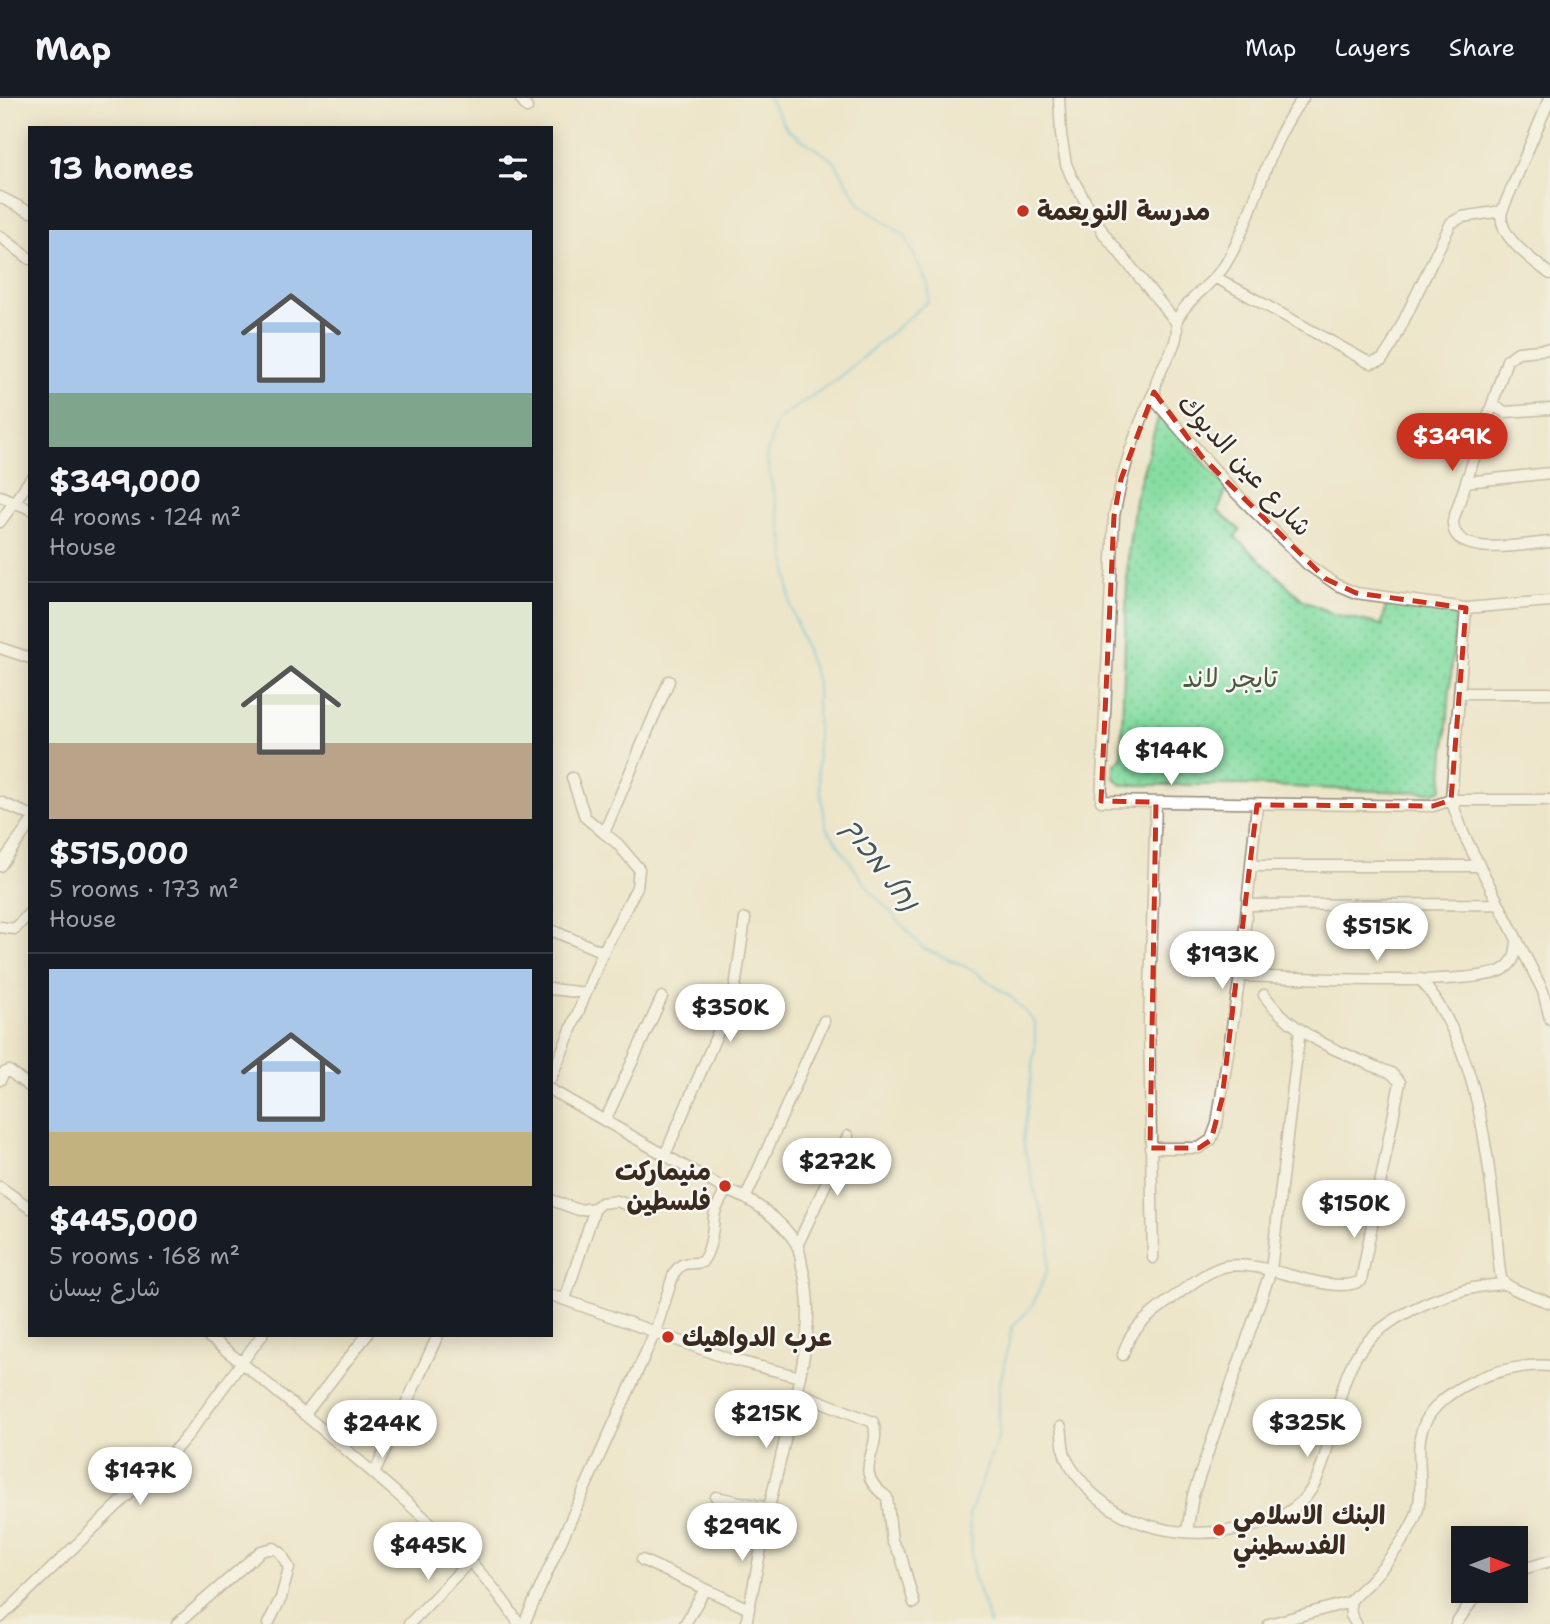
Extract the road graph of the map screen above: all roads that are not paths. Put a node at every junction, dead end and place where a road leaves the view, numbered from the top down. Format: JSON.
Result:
{"nodes":[{"id":1,"x":520,"y":98,"type":"edge"},
{"id":2,"x":1059,"y":98,"type":"edge"},
{"id":3,"x":1303,"y":98,"type":"edge"},
{"id":4,"x":1550,"y":98,"type":"edge"},
{"id":5,"x":527,"y":108,"type":"dead end"},
{"id":6,"x":0,"y":197,"type":"edge"},
{"id":7,"x":28,"y":211,"type":"edge"},
{"id":8,"x":1502,"y":211,"type":"junction"},
{"id":9,"x":0,"y":236,"type":"edge"},
{"id":10,"x":28,"y":257,"type":"edge"},
{"id":11,"x":1550,"y":274,"type":"edge"},
{"id":12,"x":1214,"y":277,"type":"junction"},
{"id":13,"x":1176,"y":323,"type":"junction"},
{"id":14,"x":1550,"y":349,"type":"edge"},
{"id":15,"x":1154,"y":392,"type":"junction"},
{"id":16,"x":1492,"y":405,"type":"junction"},
{"id":17,"x":1550,"y":409,"type":"edge"},
{"id":18,"x":1550,"y":473,"type":"edge"},
{"id":19,"x":1466,"y":482,"type":"junction"},
{"id":20,"x":28,"y":484,"type":"edge"},
{"id":21,"x":0,"y":496,"type":"edge"},
{"id":22,"x":14,"y":504,"type":"junction"},
{"id":23,"x":28,"y":508,"type":"edge"},
{"id":24,"x":0,"y":522,"type":"edge"},
{"id":25,"x":1550,"y":542,"type":"edge"},
{"id":26,"x":1550,"y":601,"type":"edge"},
{"id":27,"x":1466,"y":608,"type":"junction"},
{"id":28,"x":0,"y":648,"type":"edge"},
{"id":29,"x":28,"y":657,"type":"edge"},
{"id":30,"x":669,"y":681,"type":"dead end"},
{"id":31,"x":1460,"y":693,"type":"junction"},
{"id":32,"x":1550,"y":693,"type":"edge"},
{"id":33,"x":572,"y":778,"type":"dead end"},
{"id":34,"x":1451,"y":800,"type":"junction"},
{"id":35,"x":1550,"y":800,"type":"edge"},
{"id":36,"x":0,"y":802,"type":"edge"},
{"id":37,"x":1156,"y":802,"type":"junction"},
{"id":38,"x":1256,"y":805,"type":"junction"},
{"id":39,"x":28,"y":814,"type":"edge"},
{"id":40,"x":28,"y":827,"type":"edge"},
{"id":41,"x":604,"y":833,"type":"junction"},
{"id":42,"x":0,"y":866,"type":"edge"},
{"id":43,"x":1251,"y":866,"type":"junction"},
{"id":44,"x":1480,"y":866,"type":"junction"},
{"id":45,"x":1498,"y":904,"type":"junction"},
{"id":46,"x":1247,"y":905,"type":"junction"},
{"id":47,"x":28,"y":914,"type":"edge"},
{"id":48,"x":745,"y":919,"type":"dead end"},
{"id":49,"x":0,"y":927,"type":"edge"},
{"id":50,"x":553,"y":931,"type":"edge"},
{"id":51,"x":1517,"y":941,"type":"junction"},
{"id":52,"x":603,"y":952,"type":"junction"},
{"id":53,"x":1504,"y":970,"type":"junction"},
{"id":54,"x":1240,"y":976,"type":"junction"},
{"id":55,"x":1535,"y":976,"type":"junction"},
{"id":56,"x":1420,"y":979,"type":"junction"},
{"id":57,"x":553,"y":989,"type":"edge"},
{"id":58,"x":586,"y":993,"type":"junction"},
{"id":59,"x":1264,"y":995,"type":"dead end"},
{"id":60,"x":662,"y":997,"type":"dead end"},
{"id":61,"x":1549,"y":1011,"type":"edge"},
{"id":62,"x":824,"y":1021,"type":"dead end"},
{"id":63,"x":1300,"y":1029,"type":"junction"},
{"id":64,"x":553,"y":1073,"type":"edge"},
{"id":65,"x":0,"y":1080,"type":"edge"},
{"id":66,"x":28,"y":1086,"type":"edge"},
{"id":67,"x":553,"y":1091,"type":"edge"},
{"id":68,"x":605,"y":1121,"type":"junction"},
{"id":69,"x":848,"y":1136,"type":"dead end"},
{"id":70,"x":1150,"y":1148,"type":"junction"},
{"id":71,"x":665,"y":1155,"type":"junction"},
{"id":72,"x":0,"y":1187,"type":"edge"},
{"id":73,"x":726,"y":1190,"type":"junction"},
{"id":74,"x":747,"y":1197,"type":"junction"},
{"id":75,"x":553,"y":1201,"type":"edge"},
{"id":76,"x":28,"y":1207,"type":"edge"},
{"id":77,"x":595,"y":1208,"type":"junction"},
{"id":78,"x":651,"y":1213,"type":"dead end"},
{"id":79,"x":797,"y":1246,"type":"junction"},
{"id":80,"x":1153,"y":1258,"type":"dead end"},
{"id":81,"x":1271,"y":1270,"type":"junction"},
{"id":82,"x":1505,"y":1284,"type":"junction"},
{"id":83,"x":553,"y":1296,"type":"edge"},
{"id":84,"x":565,"y":1299,"type":"junction"},
{"id":85,"x":1550,"y":1303,"type":"edge"},
{"id":86,"x":655,"y":1332,"type":"junction"},
{"id":87,"x":209,"y":1337,"type":"edge"},
{"id":88,"x":261,"y":1337,"type":"edge"},
{"id":89,"x":366,"y":1337,"type":"edge"},
{"id":90,"x":437,"y":1337,"type":"edge"},
{"id":91,"x":1124,"y":1355,"type":"dead end"},
{"id":92,"x":243,"y":1363,"type":"junction"},
{"id":93,"x":1550,"y":1366,"type":"edge"},
{"id":94,"x":800,"y":1377,"type":"junction"},
{"id":95,"x":797,"y":1392,"type":"junction"},
{"id":96,"x":305,"y":1414,"type":"junction"},
{"id":97,"x":1061,"y":1427,"type":"dead end"},
{"id":98,"x":374,"y":1474,"type":"junction"},
{"id":99,"x":716,"y":1497,"type":"dead end"},
{"id":100,"x":769,"y":1508,"type":"junction"},
{"id":101,"x":1187,"y":1532,"type":"junction"},
{"id":102,"x":642,"y":1560,"type":"dead end"},
{"id":103,"x":470,"y":1561,"type":"junction"},
{"id":104,"x":1550,"y":1561,"type":"edge"},
{"id":105,"x":1528,"y":1567,"type":"edge"},
{"id":106,"x":705,"y":1589,"type":"junction"},
{"id":107,"x":1350,"y":1602,"type":"junction"},
{"id":108,"x":914,"y":1603,"type":"dead end"},
{"id":109,"x":1471,"y":1603,"type":"edge"},
{"id":110,"x":749,"y":1609,"type":"junction"},
{"id":111,"x":0,"y":1618,"type":"edge"},
{"id":112,"x":177,"y":1624,"type":"edge"},
{"id":113,"x":268,"y":1624,"type":"edge"},
{"id":114,"x":409,"y":1624,"type":"edge"},
{"id":115,"x":519,"y":1624,"type":"edge"},
{"id":116,"x":524,"y":1624,"type":"edge"},
{"id":117,"x":685,"y":1624,"type":"edge"},
{"id":118,"x":746,"y":1624,"type":"edge"},
{"id":119,"x":1269,"y":1624,"type":"edge"},
{"id":120,"x":1356,"y":1624,"type":"edge"},
{"id":121,"x":1456,"y":1624,"type":"edge"}],
"edges":[{"from":1,"to":5,"type":"street"},
{"from":2,"to":13,"type":"street"},
{"from":3,"to":12,"type":"street"},
{"from":4,"to":8,"type":"street"},
{"from":6,"to":7,"type":"street"},
{"from":8,"to":11,"type":"street"},
{"from":8,"to":12,"type":"street"},
{"from":9,"to":10,"type":"street"},
{"from":12,"to":13,"type":"street"},
{"from":13,"to":15,"type":"street","name":"شارع عين الديوك"},
{"from":14,"to":16,"type":"street"},
{"from":15,"to":27,"type":"street","name":"شارع عين الديوك"},
{"from":15,"to":37,"type":"street"},
{"from":16,"to":17,"type":"street"},
{"from":16,"to":19,"type":"street"},
{"from":18,"to":19,"type":"street"},
{"from":19,"to":25,"type":"street"},
{"from":20,"to":22,"type":"street"},
{"from":21,"to":22,"type":"street"},
{"from":22,"to":23,"type":"street"},
{"from":22,"to":24,"type":"street"},
{"from":26,"to":27,"type":"street","name":"شارع عين الديوك"},
{"from":27,"to":31,"type":"street"},
{"from":28,"to":29,"type":"street"},
{"from":30,"to":41,"type":"street"},
{"from":31,"to":32,"type":"street"},
{"from":31,"to":34,"type":"street"},
{"from":33,"to":41,"type":"street"},
{"from":34,"to":35,"type":"street"},
{"from":34,"to":38,"type":"street"},
{"from":34,"to":44,"type":"street"},
{"from":36,"to":39,"type":"street"},
{"from":37,"to":38,"type":"street"},
{"from":37,"to":70,"type":"street"},
{"from":38,"to":43,"type":"street"},
{"from":40,"to":42,"type":"street"},
{"from":41,"to":52,"type":"street"},
{"from":43,"to":44,"type":"street"},
{"from":43,"to":46,"type":"street"},
{"from":44,"to":45,"type":"street"},
{"from":45,"to":46,"type":"street"},
{"from":45,"to":51,"type":"street"},
{"from":46,"to":54,"type":"street"},
{"from":47,"to":49,"type":"street"},
{"from":48,"to":71,"type":"street"},
{"from":50,"to":52,"type":"street"},
{"from":51,"to":53,"type":"street"},
{"from":51,"to":55,"type":"street"},
{"from":52,"to":58,"type":"street"},
{"from":53,"to":55,"type":"street"},
{"from":53,"to":56,"type":"street"},
{"from":54,"to":56,"type":"street"},
{"from":54,"to":70,"type":"street"},
{"from":55,"to":61,"type":"street"},
{"from":56,"to":82,"type":"street"},
{"from":57,"to":58,"type":"street"},
{"from":58,"to":64,"type":"street"},
{"from":59,"to":63,"type":"street"},
{"from":60,"to":68,"type":"street"},
{"from":62,"to":74,"type":"street"},
{"from":63,"to":81,"type":"street"},
{"from":63,"to":81,"type":"street"},
{"from":65,"to":66,"type":"street"},
{"from":67,"to":68,"type":"street"},
{"from":68,"to":71,"type":"street"},
{"from":69,"to":79,"type":"street"},
{"from":70,"to":80,"type":"street"},
{"from":71,"to":73,"type":"street"},
{"from":72,"to":76,"type":"street"},
{"from":73,"to":74,"type":"street"},
{"from":73,"to":86,"type":"street"},
{"from":74,"to":79,"type":"street"},
{"from":75,"to":77,"type":"street"},
{"from":77,"to":78,"type":"street"},
{"from":77,"to":84,"type":"street"},
{"from":79,"to":94,"type":"street"},
{"from":81,"to":91,"type":"street"},
{"from":81,"to":101,"type":"street"},
{"from":82,"to":85,"type":"street"},
{"from":82,"to":101,"type":"street"},
{"from":83,"to":84,"type":"street"},
{"from":84,"to":86,"type":"street"},
{"from":86,"to":94,"type":"street"},
{"from":86,"to":116,"type":"street"},
{"from":87,"to":92,"type":"street"},
{"from":88,"to":92,"type":"street"},
{"from":89,"to":96,"type":"street"},
{"from":90,"to":98,"type":"street"},
{"from":92,"to":96,"type":"street"},
{"from":92,"to":111,"type":"street"},
{"from":93,"to":107,"type":"street"},
{"from":94,"to":95,"type":"street"},
{"from":95,"to":100,"type":"street"},
{"from":95,"to":108,"type":"street"},
{"from":96,"to":98,"type":"street"},
{"from":97,"to":101,"type":"street"},
{"from":98,"to":103,"type":"street"},
{"from":99,"to":100,"type":"street"},
{"from":100,"to":110,"type":"street"},
{"from":102,"to":106,"type":"street"},
{"from":103,"to":114,"type":"street"},
{"from":103,"to":115,"type":"street"},
{"from":104,"to":105,"type":"street"},
{"from":106,"to":110,"type":"street"},
{"from":106,"to":117,"type":"street"},
{"from":107,"to":119,"type":"street"},
{"from":107,"to":120,"type":"street"},
{"from":109,"to":121,"type":"street"},
{"from":110,"to":118,"type":"street"},
{"from":112,"to":113,"type":"street"}]}
